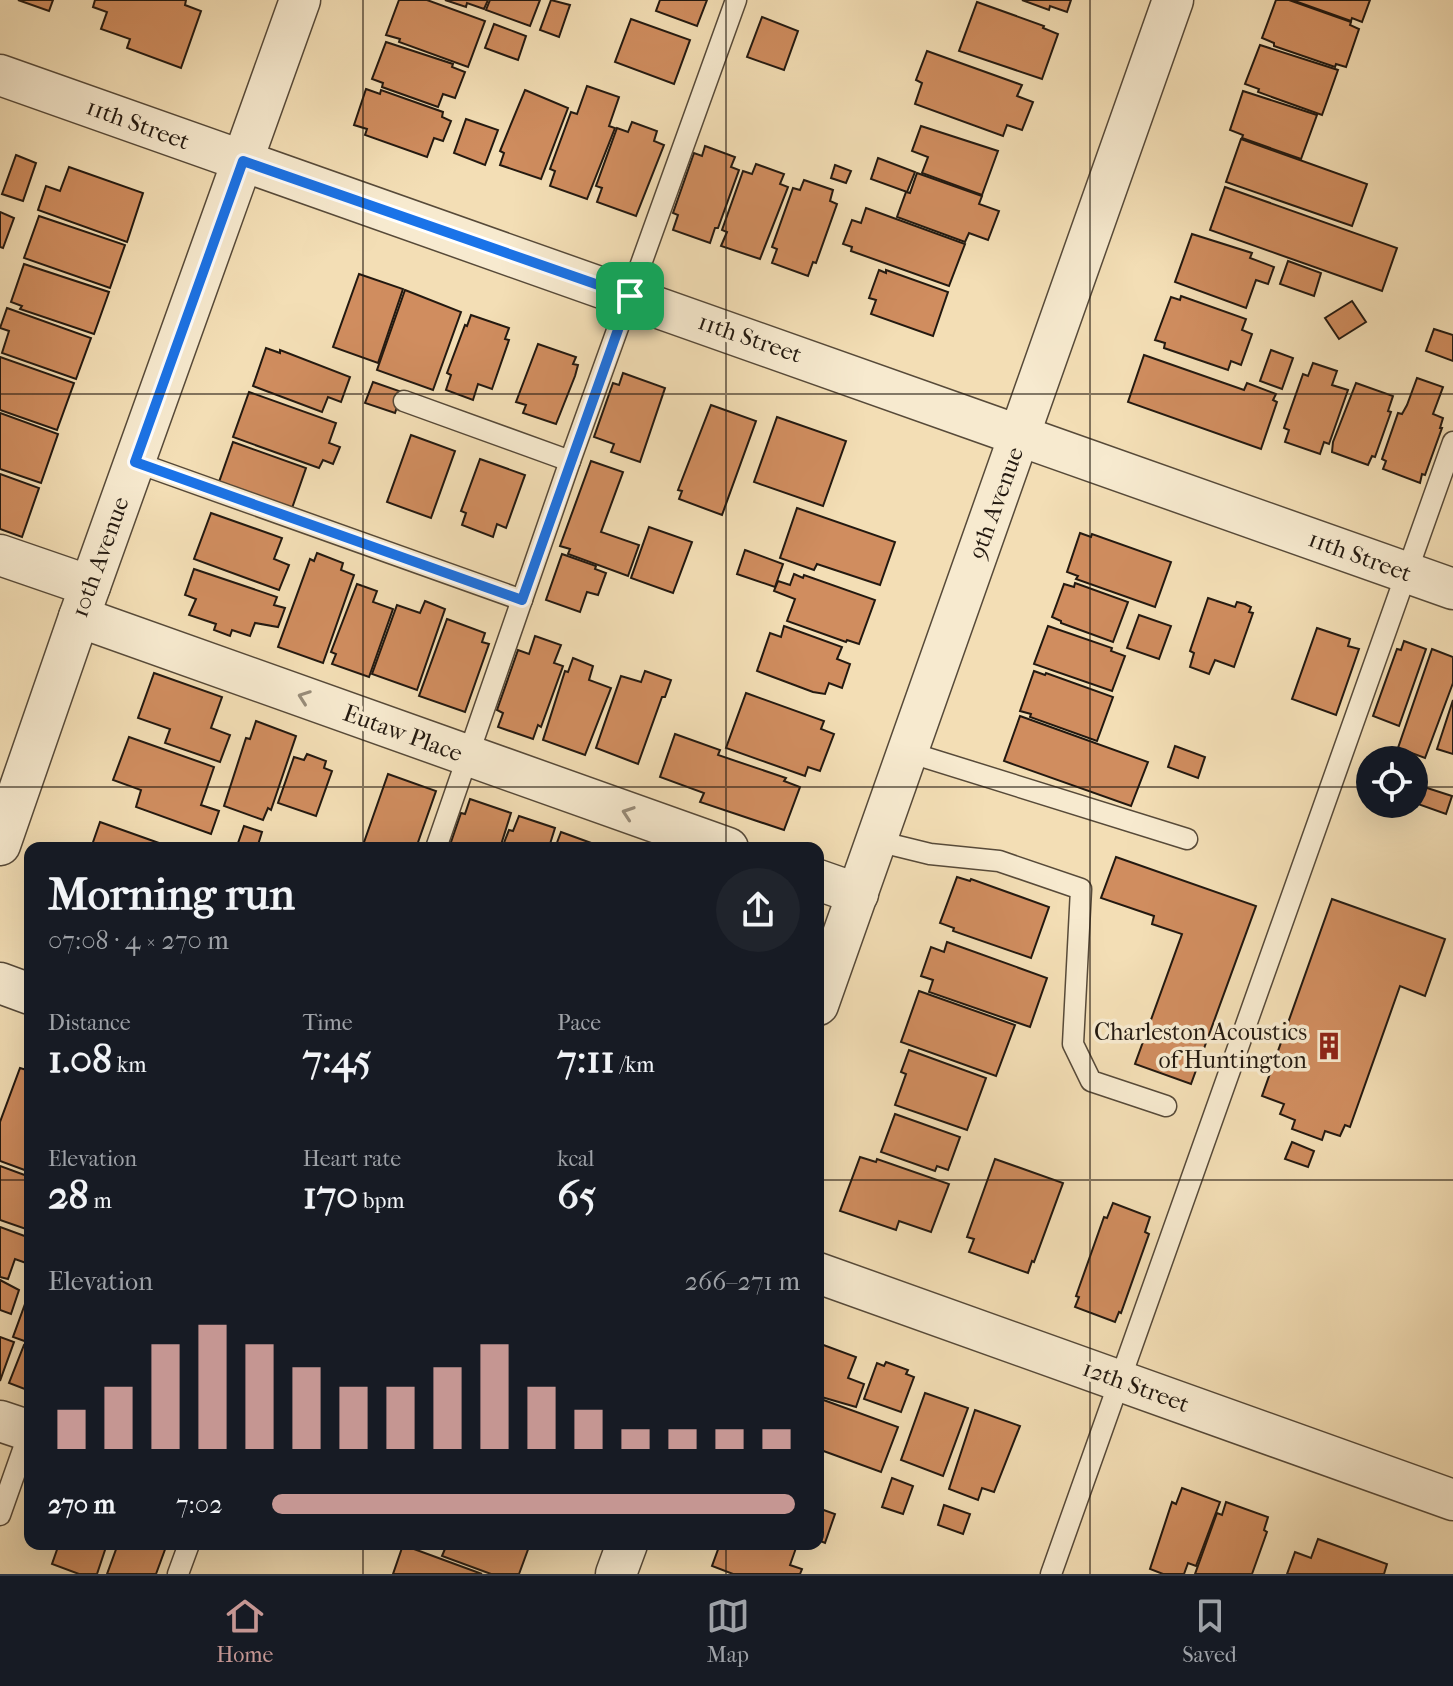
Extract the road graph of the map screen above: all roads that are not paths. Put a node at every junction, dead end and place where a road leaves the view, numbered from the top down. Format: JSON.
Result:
{"nodes":[{"id":1,"x":300,"y":0,"type":"edge"},
{"id":2,"x":736,"y":0,"type":"edge"},
{"id":3,"x":1173,"y":0,"type":"edge"},
{"id":4,"x":0,"y":75,"type":"edge"},
{"id":5,"x":243,"y":161,"type":"junction"},
{"id":6,"x":630,"y":296,"type":"junction"},
{"id":7,"x":404,"y":401,"type":"dead end"},
{"id":8,"x":1020,"y":435,"type":"junction"},
{"id":9,"x":1453,"y":442,"type":"edge"},
{"id":10,"x":570,"y":461,"type":"junction"},
{"id":11,"x":135,"y":462,"type":"junction"},
{"id":12,"x":1448,"y":471,"type":"edge"},
{"id":13,"x":0,"y":555,"type":"edge"},
{"id":14,"x":1407,"y":572,"type":"junction"},
{"id":15,"x":1453,"y":589,"type":"edge"},
{"id":16,"x":522,"y":600,"type":"junction"},
{"id":17,"x":94,"y":611,"type":"junction"},
{"id":18,"x":908,"y":752,"type":"junction"},
{"id":19,"x":468,"y":756,"type":"junction"},
{"id":20,"x":1187,"y":839,"type":"dead end"},
{"id":21,"x":877,"y":841,"type":"junction"},
{"id":22,"x":438,"y":842,"type":"edge"},
{"id":23,"x":711,"y":842,"type":"edge"},
{"id":24,"x":0,"y":845,"type":"edge"},
{"id":25,"x":824,"y":882,"type":"edge"},
{"id":26,"x":858,"y":894,"type":"junction"},
{"id":27,"x":0,"y":983,"type":"edge"},
{"id":28,"x":824,"y":988,"type":"edge"},
{"id":29,"x":24,"y":992,"type":"edge"},
{"id":30,"x":1166,"y":1106,"type":"dead end"},
{"id":31,"x":824,"y":1275,"type":"edge"},
{"id":32,"x":1120,"y":1381,"type":"junction"},
{"id":33,"x":0,"y":1421,"type":"edge"},
{"id":34,"x":24,"y":1429,"type":"edge"},
{"id":35,"x":24,"y":1448,"type":"edge"},
{"id":36,"x":1453,"y":1500,"type":"edge"},
{"id":37,"x":0,"y":1515,"type":"edge"},
{"id":38,"x":187,"y":1550,"type":"edge"},
{"id":39,"x":625,"y":1550,"type":"edge"},
{"id":40,"x":178,"y":1574,"type":"edge"},
{"id":41,"x":616,"y":1574,"type":"edge"},
{"id":42,"x":1051,"y":1574,"type":"edge"}],
"edges":[{"from":1,"to":5,"type":"street","name":"10th Avenue"},
{"from":2,"to":6,"type":"lane"},
{"from":3,"to":8,"type":"street","name":"9th Avenue"},
{"from":4,"to":5,"type":"street","name":"11th Street"},
{"from":5,"to":6,"type":"street","name":"11th Street"},
{"from":5,"to":11,"type":"street","name":"10th Avenue"},
{"from":6,"to":8,"type":"street","name":"11th Street"},
{"from":6,"to":10,"type":"lane"},
{"from":7,"to":10,"type":"lane"},
{"from":8,"to":14,"type":"street","name":"11th Street"},
{"from":8,"to":18,"type":"street","name":"9th Avenue"},
{"from":9,"to":12,"type":"lane"},
{"from":10,"to":16,"type":"lane"},
{"from":11,"to":16,"type":"lane"},
{"from":11,"to":17,"type":"street","name":"10th Avenue"},
{"from":12,"to":14,"type":"lane"},
{"from":13,"to":17,"type":"street","name":"Eutaw Place"},
{"from":14,"to":15,"type":"street","name":"11th Street"},
{"from":14,"to":32,"type":"lane"},
{"from":16,"to":19,"type":"lane"},
{"from":19,"to":17,"type":"street","name":"Eutaw Place","one_way":true},
{"from":17,"to":24,"type":"street","name":"10th Avenue"},
{"from":18,"to":20,"type":"lane"},
{"from":18,"to":21,"type":"street","name":"9th Avenue"},
{"from":19,"to":22,"type":"lane"},
{"from":23,"to":19,"type":"street","name":"Eutaw Place","one_way":true},
{"from":21,"to":26,"type":"street","name":"9th Avenue"},
{"from":21,"to":30,"type":"lane"},
{"from":25,"to":26,"type":"street"},
{"from":26,"to":28,"type":"street","name":"9th Avenue"},
{"from":27,"to":29,"type":"street"},
{"from":31,"to":32,"type":"street","name":"12th Street"},
{"from":32,"to":36,"type":"street","name":"12th Street"},
{"from":32,"to":42,"type":"lane"},
{"from":33,"to":34,"type":"street"},
{"from":35,"to":37,"type":"lane"},
{"from":38,"to":40,"type":"lane"},
{"from":39,"to":41,"type":"street"}]}
